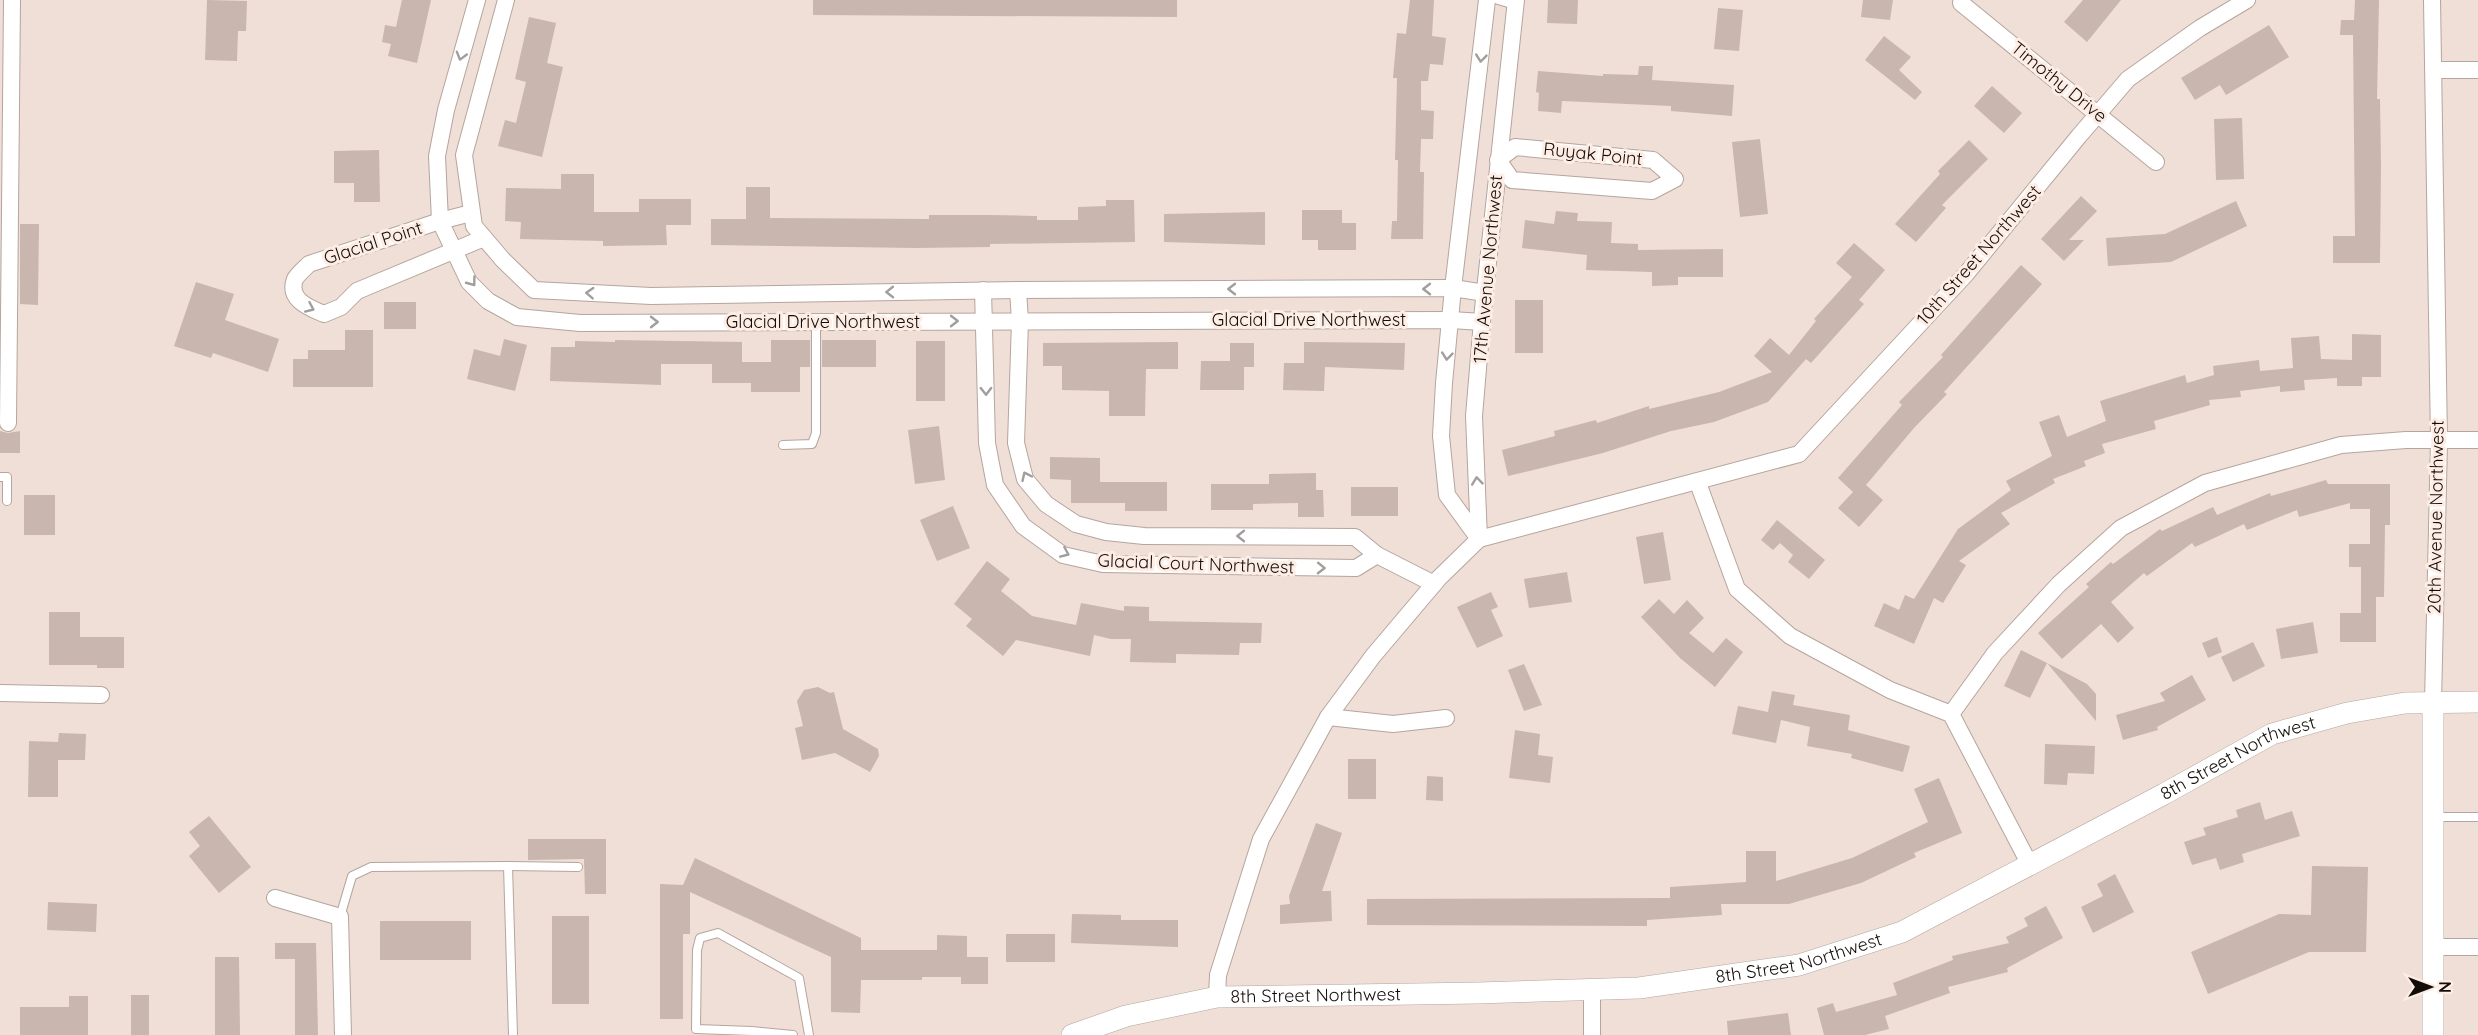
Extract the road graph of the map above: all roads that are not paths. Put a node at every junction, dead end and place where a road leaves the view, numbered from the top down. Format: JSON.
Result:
{"nodes":[{"id":1,"x":12,"y":0,"type":"edge"},
{"id":2,"x":477,"y":0,"type":"edge"},
{"id":3,"x":506,"y":0,"type":"edge"},
{"id":4,"x":1487,"y":0,"type":"edge"},
{"id":5,"x":1498,"y":0,"type":"edge"},
{"id":6,"x":2247,"y":0,"type":"edge"},
{"id":7,"x":2432,"y":0,"type":"edge"},
{"id":8,"x":1515,"y":2,"type":"edge"},
{"id":9,"x":1961,"y":3,"type":"dead end"},
{"id":10,"x":2434,"y":70,"type":"junction"},
{"id":11,"x":2478,"y":70,"type":"edge"},
{"id":12,"x":2098,"y":114,"type":"junction"},
{"id":13,"x":1470,"y":157,"type":"junction"},
{"id":14,"x":1498,"y":160,"type":"junction"},
{"id":15,"x":2156,"y":162,"type":"dead end"},
{"id":16,"x":471,"y":213,"type":"junction"},
{"id":17,"x":440,"y":221,"type":"junction"},
{"id":18,"x":484,"y":238,"type":"junction"},
{"id":19,"x":454,"y":251,"type":"junction"},
{"id":20,"x":1453,"y":288,"type":"junction"},
{"id":21,"x":983,"y":290,"type":"junction"},
{"id":22,"x":1018,"y":290,"type":"junction"},
{"id":23,"x":1485,"y":293,"type":"junction"},
{"id":24,"x":1450,"y":320,"type":"junction"},
{"id":25,"x":985,"y":321,"type":"junction"},
{"id":26,"x":1020,"y":321,"type":"junction"},
{"id":27,"x":816,"y":322,"type":"junction"},
{"id":28,"x":1482,"y":322,"type":"junction"},
{"id":29,"x":8,"y":423,"type":"dead end"},
{"id":30,"x":2478,"y":440,"type":"edge"},
{"id":31,"x":2439,"y":441,"type":"junction"},
{"id":32,"x":783,"y":445,"type":"dead end"},
{"id":33,"x":0,"y":477,"type":"edge"},
{"id":34,"x":1698,"y":483,"type":"junction"},
{"id":35,"x":7,"y":501,"type":"dead end"},
{"id":36,"x":1479,"y":539,"type":"junction"},
{"id":37,"x":1377,"y":555,"type":"junction"},
{"id":38,"x":1434,"y":584,"type":"junction"},
{"id":39,"x":0,"y":693,"type":"edge"},
{"id":40,"x":101,"y":695,"type":"dead end"},
{"id":41,"x":2433,"y":702,"type":"junction"},
{"id":42,"x":2478,"y":702,"type":"edge"},
{"id":43,"x":1951,"y":714,"type":"junction"},
{"id":44,"x":1328,"y":717,"type":"junction"},
{"id":45,"x":1446,"y":718,"type":"dead end"},
{"id":46,"x":2433,"y":817,"type":"junction"},
{"id":47,"x":2478,"y":817,"type":"edge"},
{"id":48,"x":2030,"y":865,"type":"junction"},
{"id":49,"x":508,"y":866,"type":"junction"},
{"id":50,"x":578,"y":867,"type":"dead end"},
{"id":51,"x":275,"y":898,"type":"dead end"},
{"id":52,"x":340,"y":917,"type":"junction"},
{"id":53,"x":2434,"y":947,"type":"junction"},
{"id":54,"x":2478,"y":947,"type":"edge"},
{"id":55,"x":1592,"y":989,"type":"junction"},
{"id":56,"x":1217,"y":997,"type":"junction"},
{"id":57,"x":343,"y":1035,"type":"edge"},
{"id":58,"x":513,"y":1035,"type":"edge"},
{"id":59,"x":793,"y":1035,"type":"edge"},
{"id":60,"x":809,"y":1035,"type":"edge"},
{"id":61,"x":1072,"y":1035,"type":"edge"},
{"id":62,"x":1592,"y":1035,"type":"edge"},
{"id":63,"x":2433,"y":1035,"type":"edge"}],
"edges":[{"from":1,"to":29,"type":"street"},
{"from":2,"to":17,"type":"street","name":"Glacial Drive Northwest","one_way":true},
{"from":3,"to":16,"type":"street"},
{"from":4,"to":13,"type":"street","one_way":true},
{"from":5,"to":8,"type":"lane"},
{"from":6,"to":12,"type":"street","name":"10th Street Northwest"},
{"from":7,"to":10,"type":"street","name":"20th Avenue Northwest"},
{"from":8,"to":14,"type":"street","name":"17th Avenue Northwest"},
{"from":9,"to":12,"type":"street","name":"Timothy Drive"},
{"from":10,"to":11,"type":"street"},
{"from":10,"to":31,"type":"street","name":"20th Avenue Northwest"},
{"from":12,"to":15,"type":"street","name":"Timothy Drive"},
{"from":12,"to":34,"type":"street","name":"10th Street Northwest"},
{"from":13,"to":14,"type":"street"},
{"from":13,"to":20,"type":"street"},
{"from":14,"to":14,"type":"street","name":"Ruyak Point"},
{"from":14,"to":23,"type":"street","name":"17th Avenue Northwest"},
{"from":16,"to":17,"type":"street","name":"Glacial Point"},
{"from":16,"to":18,"type":"street"},
{"from":17,"to":19,"type":"street","name":"Glacial Drive Northwest"},
{"from":17,"to":19,"type":"street","name":"Glacial Point","one_way":true},
{"from":18,"to":19,"type":"street","name":"Glacial Point"},
{"from":21,"to":18,"type":"street","one_way":true},
{"from":19,"to":27,"type":"street","name":"Glacial Drive Northwest","one_way":true},
{"from":20,"to":22,"type":"street","one_way":true},
{"from":20,"to":23,"type":"street"},
{"from":20,"to":24,"type":"street"},
{"from":21,"to":22,"type":"street"},
{"from":21,"to":25,"type":"street","name":"Glacial Court Northwest"},
{"from":22,"to":26,"type":"street"},
{"from":23,"to":28,"type":"street","name":"17th Avenue Northwest"},
{"from":24,"to":26,"type":"street","name":"Glacial Drive Northwest"},
{"from":24,"to":28,"type":"street","name":"Glacial Drive Northwest"},
{"from":24,"to":36,"type":"street","one_way":true},
{"from":25,"to":26,"type":"street","name":"Glacial Drive Northwest"},
{"from":27,"to":25,"type":"street","name":"Glacial Drive Northwest","one_way":true},
{"from":25,"to":37,"type":"street","name":"Glacial Court Northwest","one_way":true},
{"from":37,"to":26,"type":"street","one_way":true},
{"from":27,"to":32,"type":"lane"},
{"from":36,"to":28,"type":"street","name":"17th Avenue Northwest","one_way":true},
{"from":30,"to":31,"type":"street"},
{"from":31,"to":41,"type":"street","name":"20th Avenue Northwest"},
{"from":31,"to":43,"type":"street"},
{"from":33,"to":35,"type":"lane"},
{"from":34,"to":36,"type":"street"},
{"from":34,"to":43,"type":"street"},
{"from":36,"to":38,"type":"street"},
{"from":37,"to":38,"type":"street"},
{"from":38,"to":44,"type":"street"},
{"from":39,"to":40,"type":"street"},
{"from":41,"to":42,"type":"street","name":"8th Street Northwest"},
{"from":41,"to":46,"type":"street","name":"20th Avenue Northwest"},
{"from":41,"to":48,"type":"street","name":"8th Street Northwest"},
{"from":43,"to":48,"type":"street"},
{"from":44,"to":45,"type":"street"},
{"from":44,"to":56,"type":"street"},
{"from":46,"to":47,"type":"lane"},
{"from":46,"to":53,"type":"street","name":"20th Avenue Northwest"},
{"from":48,"to":55,"type":"street","name":"8th Street Northwest"},
{"from":49,"to":50,"type":"lane"},
{"from":49,"to":52,"type":"lane"},
{"from":49,"to":58,"type":"lane"},
{"from":51,"to":52,"type":"street"},
{"from":52,"to":57,"type":"street"},
{"from":53,"to":54,"type":"street"},
{"from":53,"to":63,"type":"street","name":"20th Avenue Northwest"},
{"from":55,"to":56,"type":"street","name":"8th Street Northwest"},
{"from":55,"to":62,"type":"street"},
{"from":56,"to":61,"type":"street","name":"8th Street Northwest"},
{"from":59,"to":60,"type":"lane"}]}
